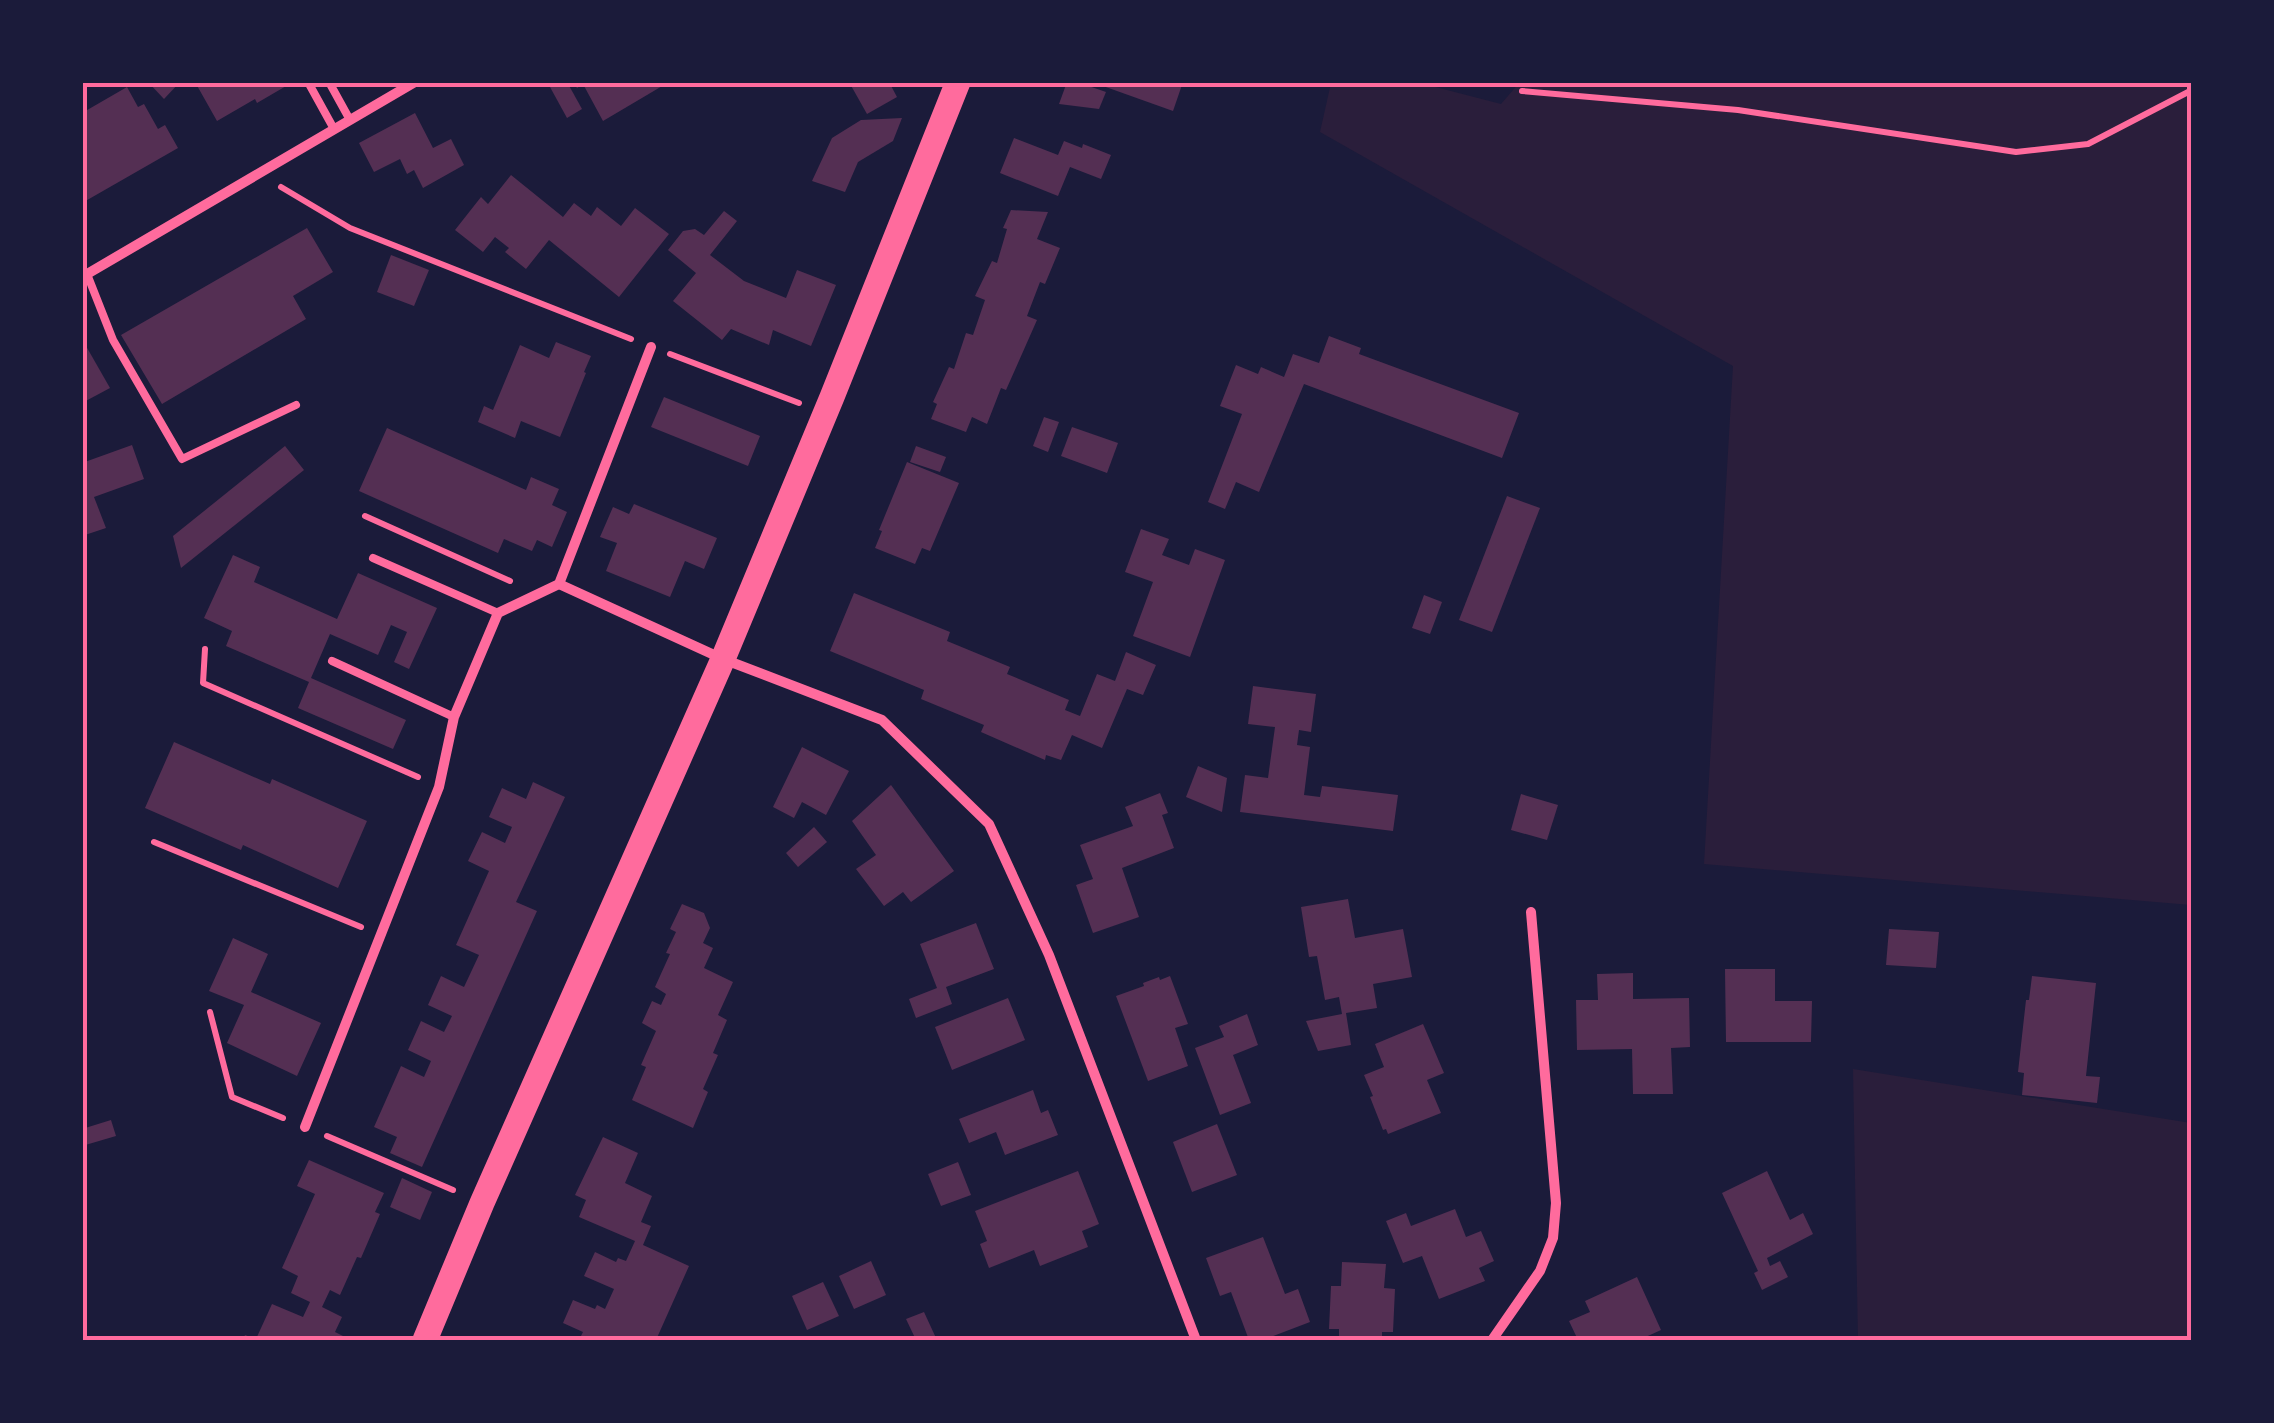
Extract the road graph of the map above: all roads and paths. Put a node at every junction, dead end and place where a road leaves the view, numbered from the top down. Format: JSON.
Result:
{"nodes":[{"id":1,"x":308,"y":82,"type":"edge"},
{"id":2,"x":329,"y":82,"type":"edge"},
{"id":3,"x":415,"y":82,"type":"edge"},
{"id":4,"x":958,"y":82,"type":"edge"},
{"id":5,"x":2192,"y":90,"type":"edge"},
{"id":6,"x":1522,"y":91,"type":"dead end"},
{"id":7,"x":350,"y":120,"type":"junction"},
{"id":8,"x":334,"y":129,"type":"junction"},
{"id":9,"x":258,"y":174,"type":"junction"},
{"id":10,"x":85,"y":276,"type":"edge"},
{"id":11,"x":652,"y":347,"type":"junction"},
{"id":12,"x":296,"y":405,"type":"dead end"},
{"id":13,"x":826,"y":414,"type":"junction"},
{"id":14,"x":365,"y":516,"type":"dead end"},
{"id":15,"x":373,"y":558,"type":"dead end"},
{"id":16,"x":560,"y":584,"type":"junction"},
{"id":17,"x":540,"y":594,"type":"junction"},
{"id":18,"x":498,"y":614,"type":"junction"},
{"id":19,"x":205,"y":649,"type":"dead end"},
{"id":20,"x":723,"y":658,"type":"junction"},
{"id":21,"x":332,"y":661,"type":"dead end"},
{"id":22,"x":454,"y":717,"type":"junction"},
{"id":23,"x":439,"y":787,"type":"junction"},
{"id":24,"x":154,"y":842,"type":"dead end"},
{"id":25,"x":1531,"y":912,"type":"dead end"},
{"id":26,"x":380,"y":935,"type":"junction"},
{"id":27,"x":305,"y":1126,"type":"dead end"},
{"id":28,"x":425,"y":1340,"type":"edge"},
{"id":29,"x":1196,"y":1340,"type":"edge"},
{"id":30,"x":1492,"y":1340,"type":"edge"}],
"edges":[{"from":1,"to":8,"type":"lane"},
{"from":2,"to":7,"type":"lane"},
{"from":3,"to":7,"type":"street"},
{"from":4,"to":13,"type":"main road"},
{"from":5,"to":6,"type":"path"},
{"from":7,"to":8,"type":"street"},
{"from":8,"to":9,"type":"street"},
{"from":9,"to":10,"type":"street"},
{"from":9,"to":11,"type":"path"},
{"from":10,"to":12,"type":"lane"},
{"from":11,"to":13,"type":"path"},
{"from":11,"to":16,"type":"street"},
{"from":13,"to":20,"type":"main road"},
{"from":14,"to":17,"type":"path"},
{"from":15,"to":18,"type":"lane"},
{"from":16,"to":17,"type":"street"},
{"from":16,"to":20,"type":"street"},
{"from":17,"to":18,"type":"street"},
{"from":18,"to":22,"type":"street"},
{"from":19,"to":23,"type":"path"},
{"from":20,"to":28,"type":"main road"},
{"from":20,"to":29,"type":"street"},
{"from":21,"to":22,"type":"lane"},
{"from":22,"to":23,"type":"street"},
{"from":23,"to":26,"type":"street"},
{"from":24,"to":26,"type":"path"},
{"from":25,"to":30,"type":"street"},
{"from":26,"to":27,"type":"street"}]}
